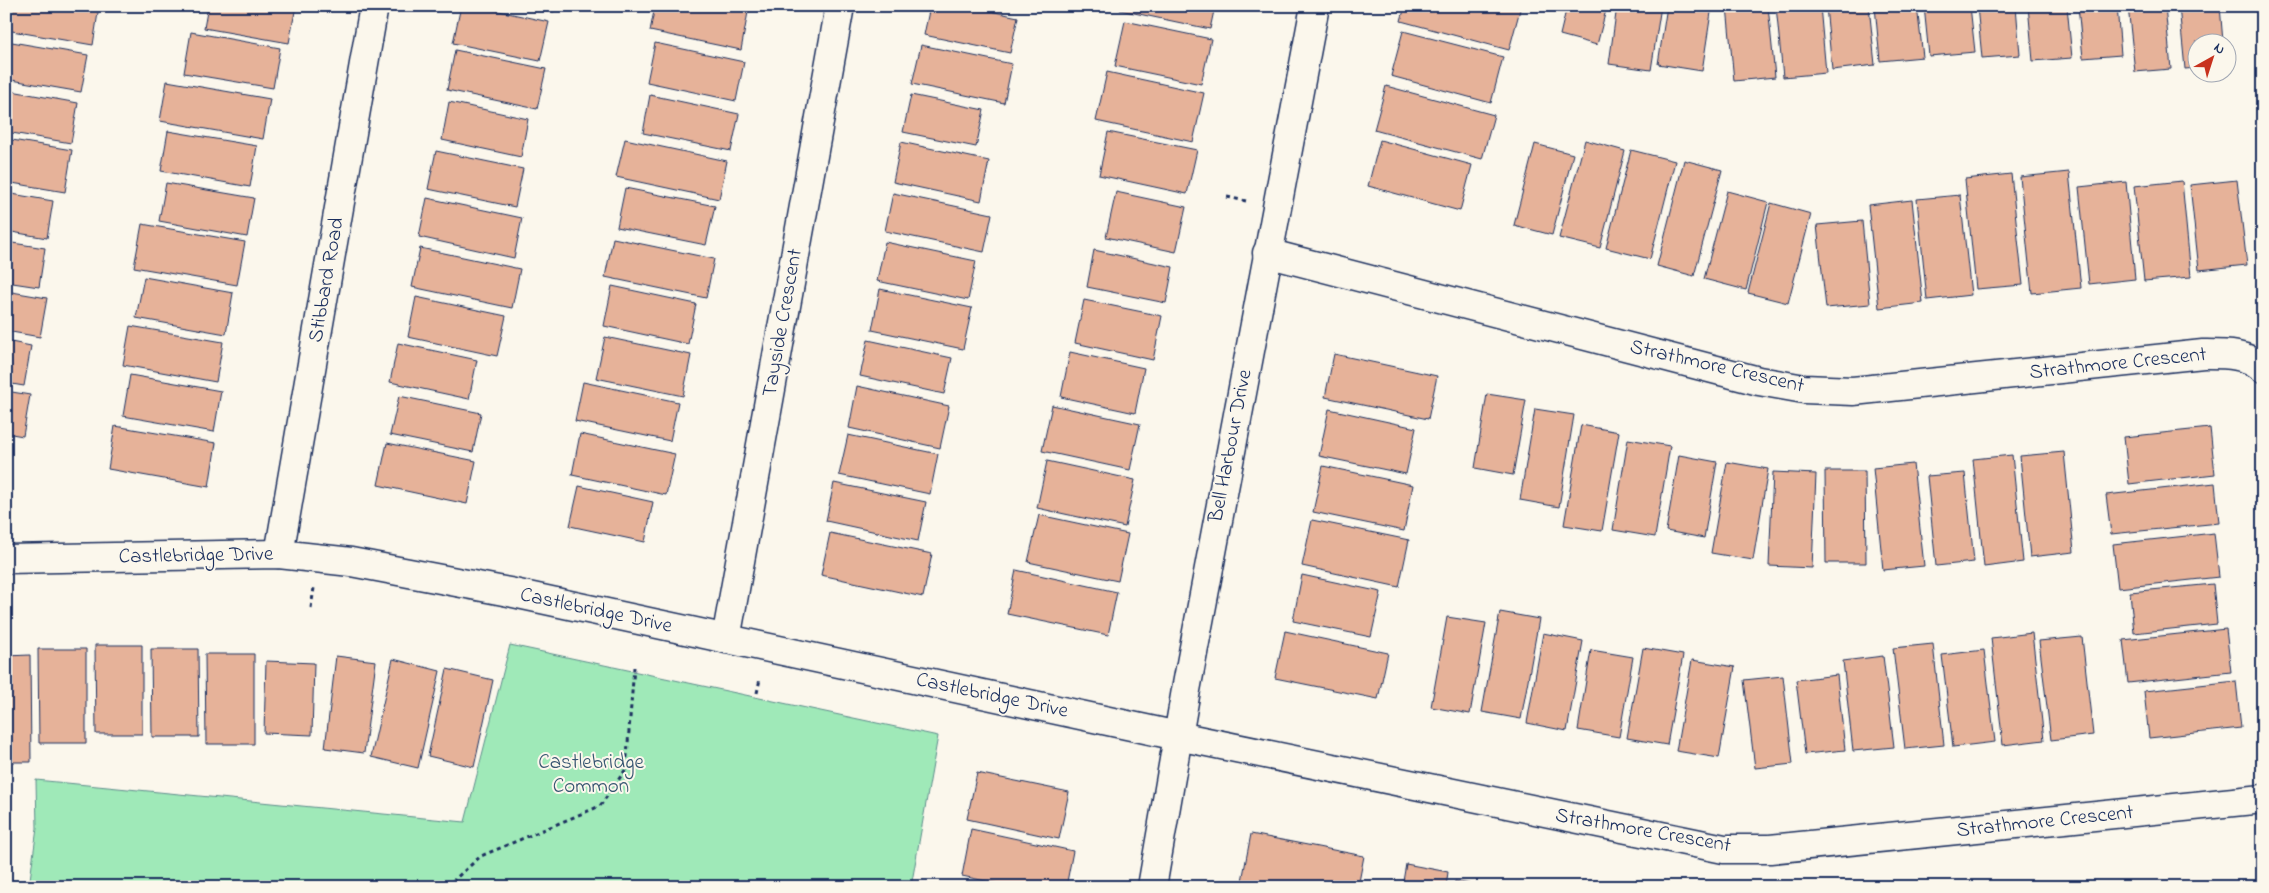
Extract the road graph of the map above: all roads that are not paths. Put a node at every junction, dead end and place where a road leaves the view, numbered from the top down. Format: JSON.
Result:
{"nodes":[{"id":1,"x":374,"y":6,"type":"edge"},
{"id":2,"x":840,"y":6,"type":"edge"},
{"id":3,"x":1315,"y":6,"type":"edge"},
{"id":4,"x":1267,"y":253,"type":"junction"},
{"id":5,"x":2263,"y":368,"type":"edge"},
{"id":6,"x":280,"y":554,"type":"junction"},
{"id":7,"x":6,"y":559,"type":"edge"},
{"id":8,"x":726,"y":639,"type":"junction"},
{"id":9,"x":1178,"y":736,"type":"junction"},
{"id":10,"x":2263,"y":799,"type":"edge"},
{"id":11,"x":1152,"y":887,"type":"edge"}],
"edges":[{"from":1,"to":6,"type":"street","name":"Stibbard Road"},
{"from":2,"to":8,"type":"street","name":"Tayside Crescent"},
{"from":3,"to":4,"type":"street","name":"Bell Harbour Drive"},
{"from":4,"to":5,"type":"street","name":"Strathmore Crescent"},
{"from":4,"to":9,"type":"street","name":"Bell Harbour Drive"},
{"from":6,"to":7,"type":"street","name":"Castlebridge Drive"},
{"from":6,"to":8,"type":"street","name":"Castlebridge Drive"},
{"from":8,"to":9,"type":"street","name":"Castlebridge Drive"},
{"from":9,"to":10,"type":"street","name":"Strathmore Crescent"},
{"from":9,"to":11,"type":"street","name":"Bell Harbour Drive"}]}
